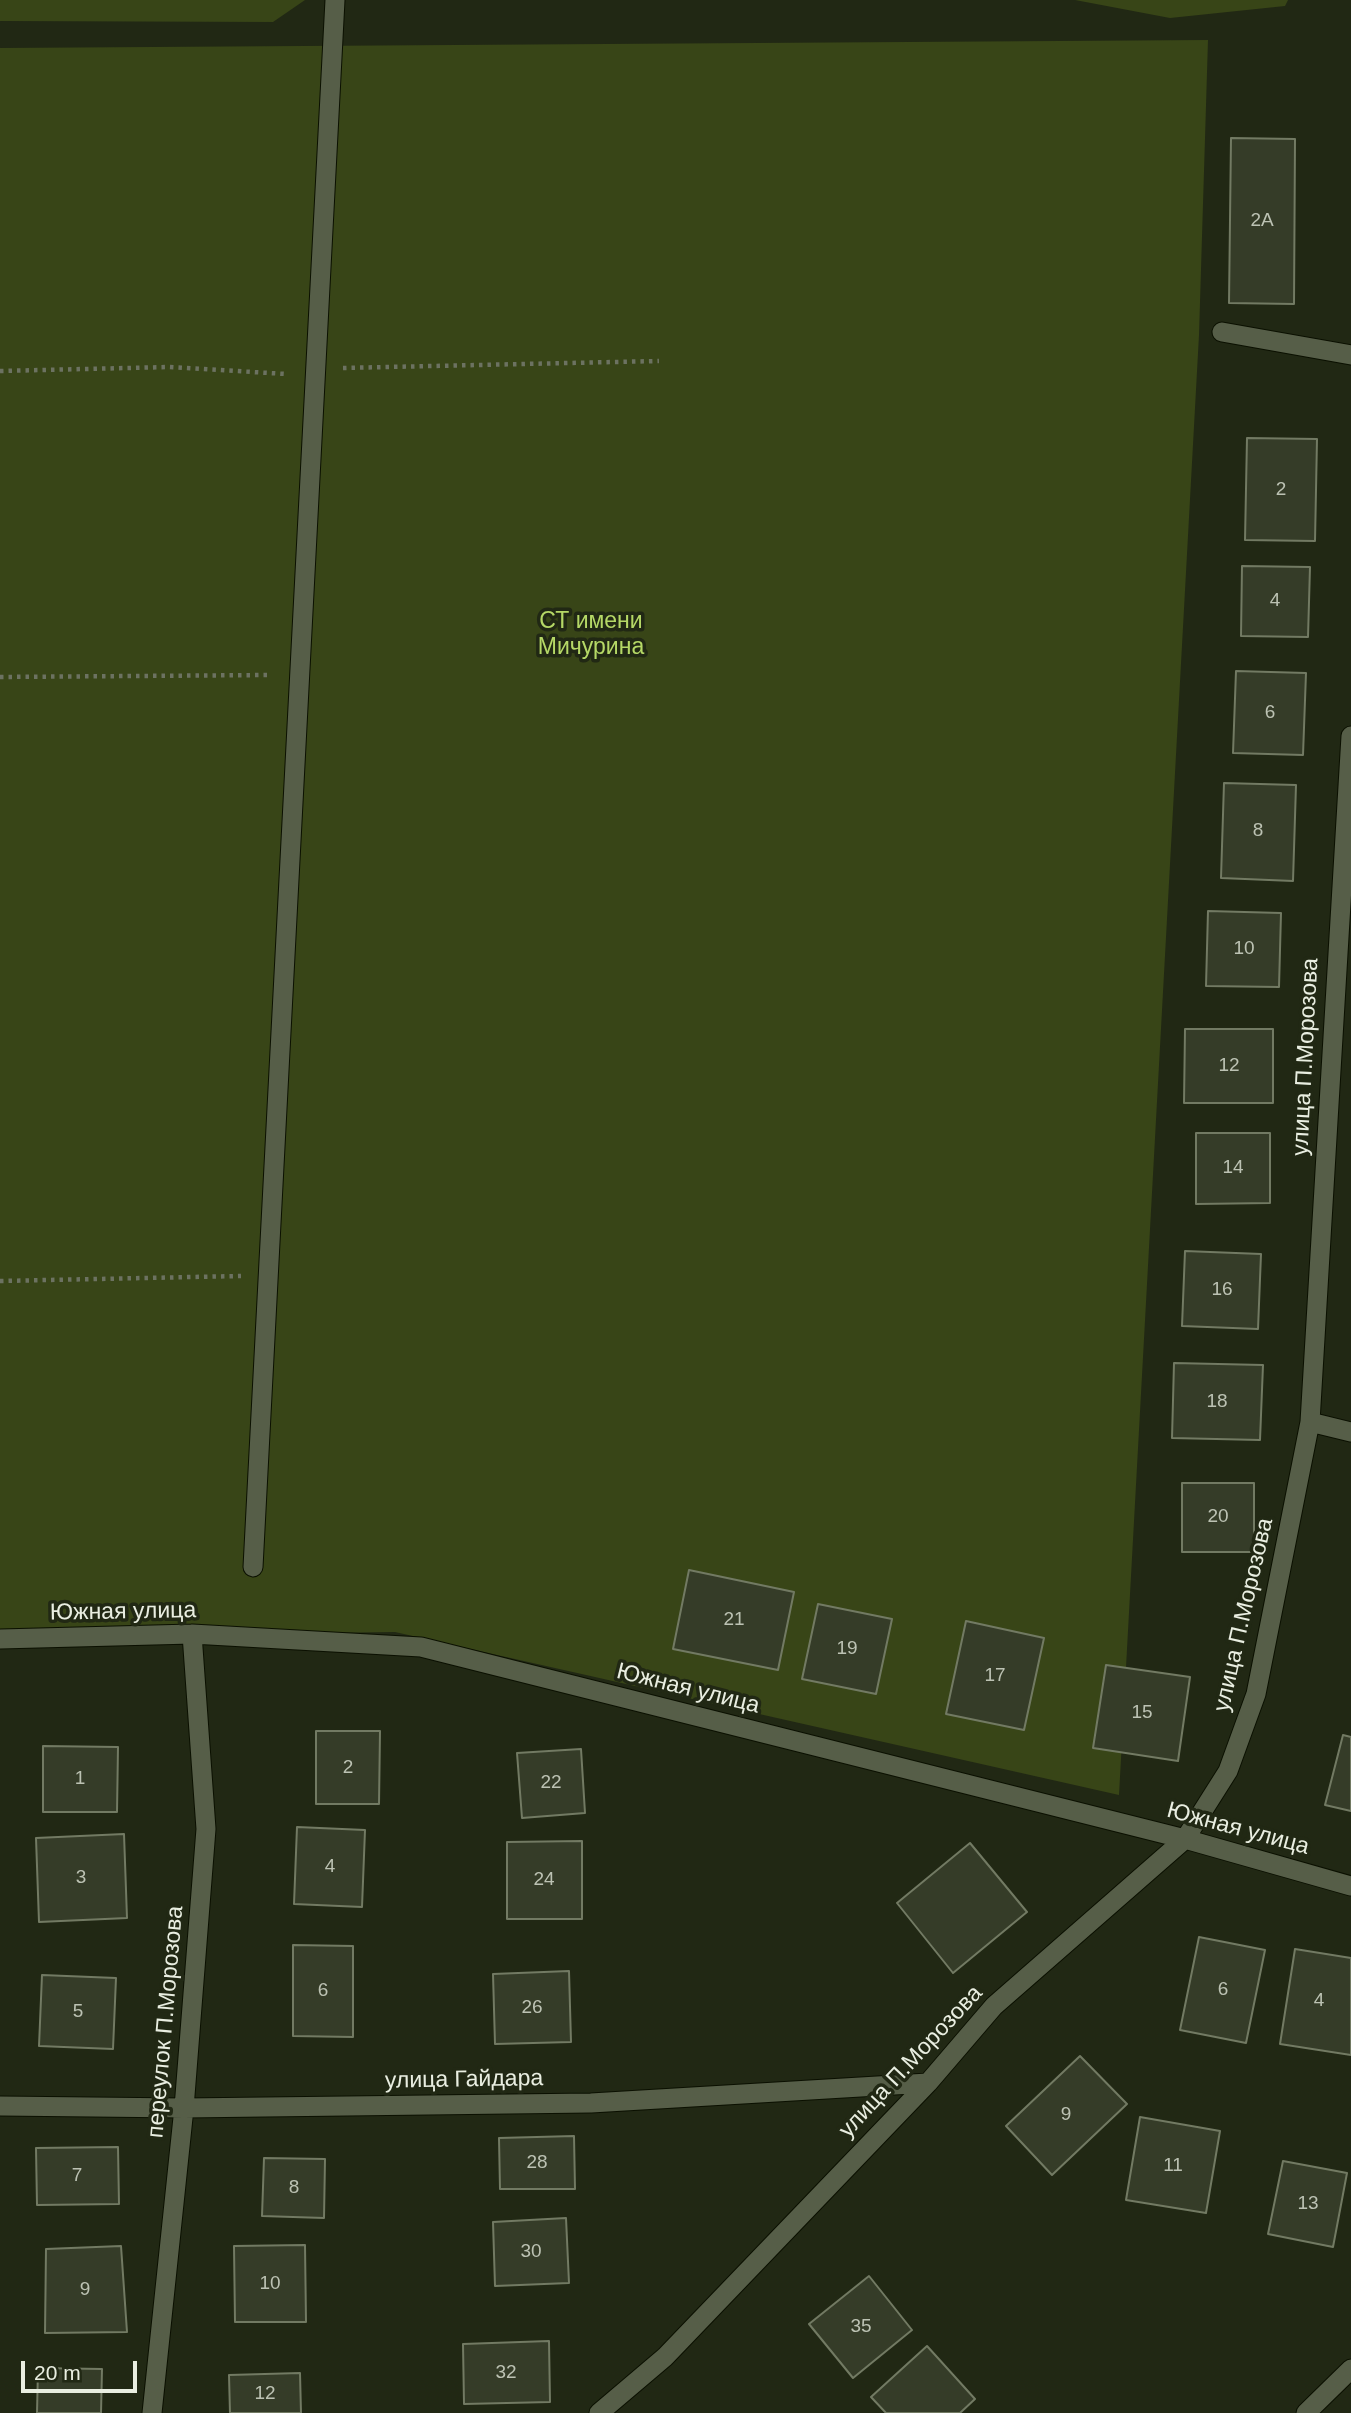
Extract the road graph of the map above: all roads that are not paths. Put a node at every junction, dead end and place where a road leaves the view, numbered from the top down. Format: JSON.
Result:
{"nodes":[{"id":1,"x":335,"y":0,"type":"edge"},
{"id":2,"x":1222,"y":332,"type":"dead end"},
{"id":3,"x":1351,"y":355,"type":"edge"},
{"id":4,"x":1351,"y":736,"type":"edge"},
{"id":5,"x":1310,"y":1422,"type":"junction"},
{"id":6,"x":1351,"y":1432,"type":"edge"},
{"id":7,"x":253,"y":1567,"type":"dead end"},
{"id":8,"x":192,"y":1634,"type":"junction"},
{"id":9,"x":0,"y":1639,"type":"edge"},
{"id":10,"x":1185,"y":1839,"type":"junction"},
{"id":11,"x":1351,"y":1886,"type":"edge"},
{"id":12,"x":928,"y":2083,"type":"junction"},
{"id":13,"x":0,"y":2106,"type":"edge"},
{"id":14,"x":184,"y":2108,"type":"junction"},
{"id":15,"x":1351,"y":2370,"type":"edge"},
{"id":16,"x":152,"y":2413,"type":"edge"},
{"id":17,"x":599,"y":2413,"type":"edge"},
{"id":18,"x":1306,"y":2413,"type":"edge"}],
"edges":[{"from":1,"to":7,"type":"street"},
{"from":2,"to":3,"type":"street"},
{"from":4,"to":5,"type":"street","name":"улица П.Морозова"},
{"from":5,"to":6,"type":"street"},
{"from":5,"to":10,"type":"street","name":"улица П.Морозова"},
{"from":8,"to":9,"type":"street","name":"Южная улица"},
{"from":8,"to":10,"type":"street","name":"Южная улица"},
{"from":8,"to":14,"type":"street","name":"переулок П.Морозова"},
{"from":10,"to":11,"type":"street","name":"Южная улица"},
{"from":10,"to":12,"type":"street","name":"улица П.Морозова"},
{"from":12,"to":14,"type":"street","name":"улица Гайдара"},
{"from":12,"to":17,"type":"street","name":"улица П.Морозова"},
{"from":13,"to":14,"type":"street","name":"улица Гайдара"},
{"from":14,"to":16,"type":"street","name":"переулок П.Морозова"},
{"from":15,"to":18,"type":"street"}]}
